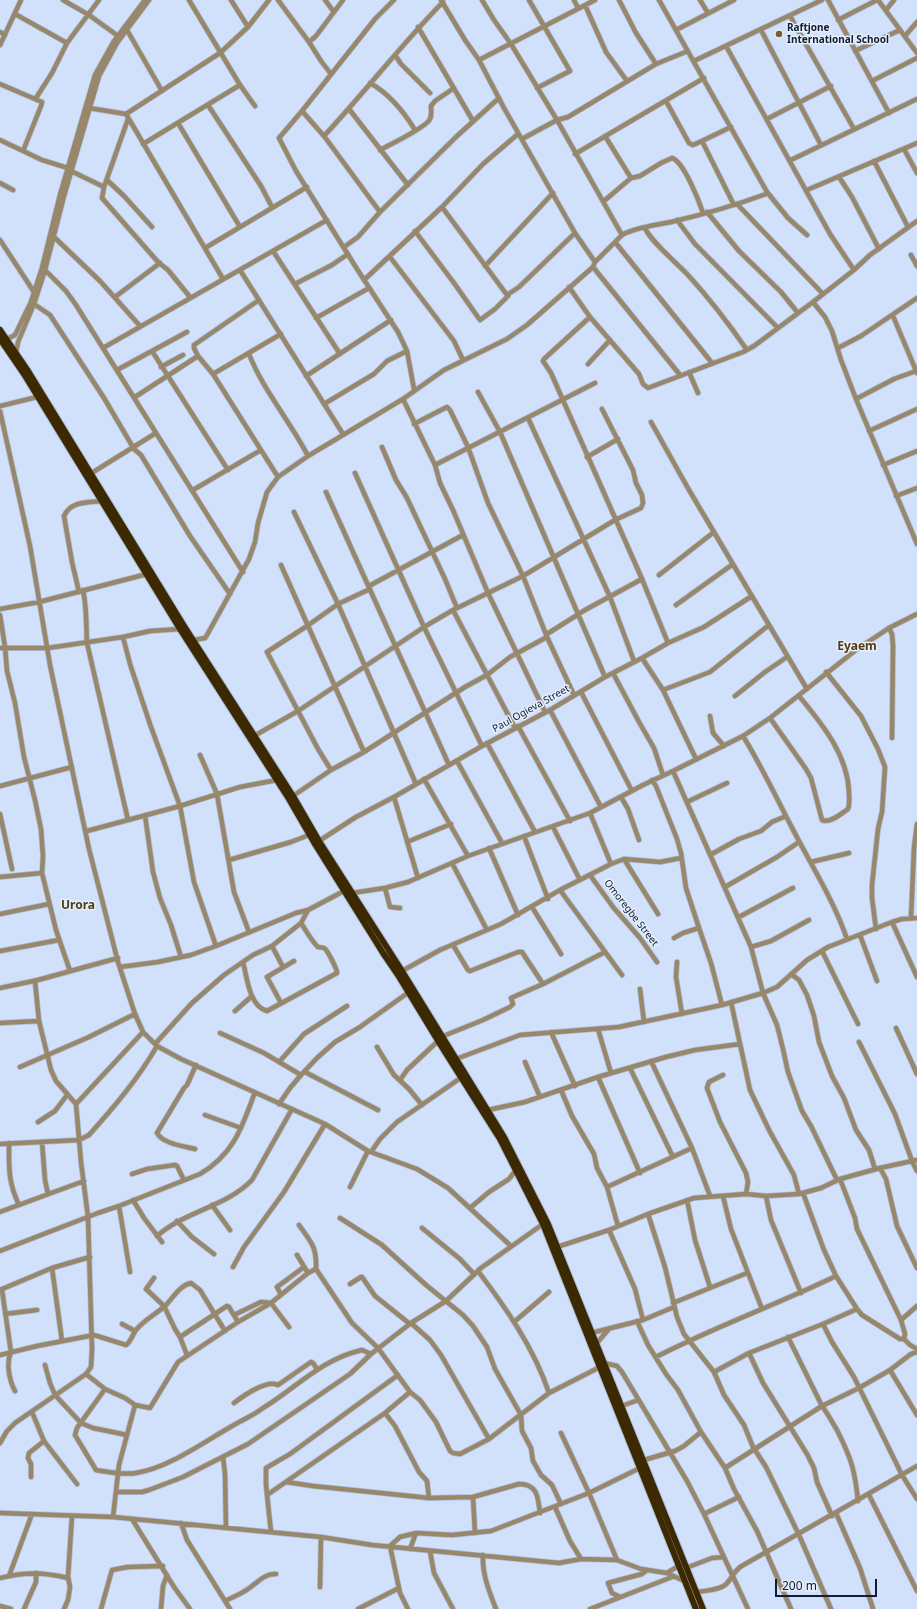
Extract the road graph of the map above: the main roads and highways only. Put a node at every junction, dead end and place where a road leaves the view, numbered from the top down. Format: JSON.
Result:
{"nodes":[{"id":1,"x":0,"y":330,"type":"edge"},
{"id":2,"x":0,"y":339,"type":"edge"},
{"id":3,"x":440,"y":1039,"type":"junction"},
{"id":4,"x":602,"y":1365,"type":"junction"},
{"id":5,"x":683,"y":1565,"type":"junction"},
{"id":6,"x":696,"y":1609,"type":"edge"},
{"id":7,"x":703,"y":1609,"type":"edge"}],
"edges":[{"from":1,"to":3,"type":"highway"},
{"from":2,"to":3,"type":"highway"},
{"from":3,"to":4,"type":"highway"},
{"from":3,"to":4,"type":"highway"},
{"from":4,"to":5,"type":"highway"},
{"from":4,"to":5,"type":"highway"},
{"from":5,"to":6,"type":"highway"},
{"from":5,"to":7,"type":"highway"}]}
